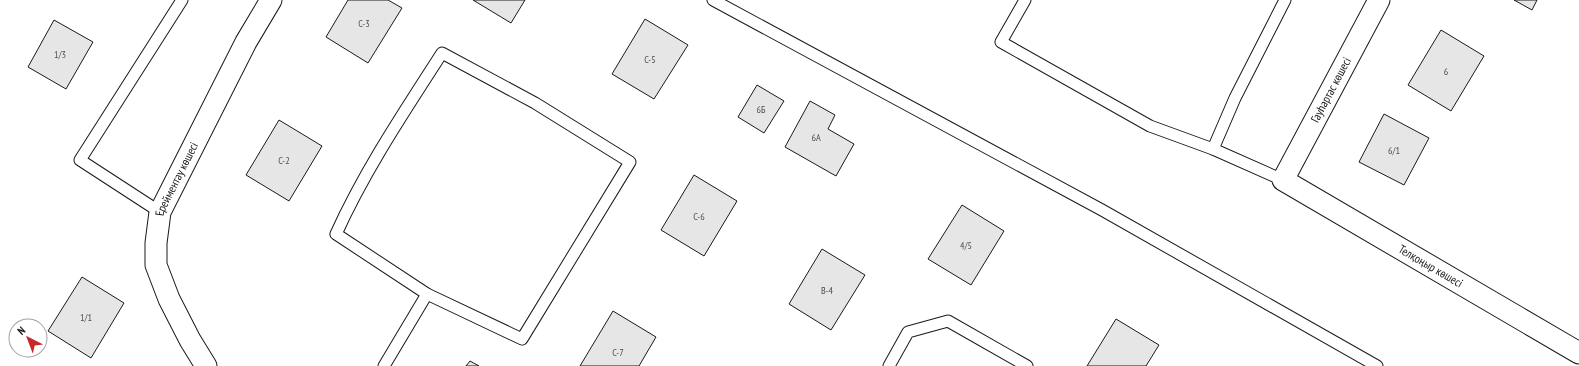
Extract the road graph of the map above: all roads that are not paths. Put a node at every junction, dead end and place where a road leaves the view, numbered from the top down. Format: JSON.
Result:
{"nodes":[{"id":1,"x":182,"y":0,"type":"edge"},
{"id":2,"x":271,"y":0,"type":"edge"},
{"id":3,"x":712,"y":0,"type":"edge"},
{"id":4,"x":1025,"y":0,"type":"edge"},
{"id":5,"x":1285,"y":0,"type":"edge"},
{"id":6,"x":1379,"y":0,"type":"edge"},
{"id":7,"x":1213,"y":149,"type":"junction"},
{"id":8,"x":1283,"y":180,"type":"junction"},
{"id":9,"x":160,"y":212,"type":"junction"},
{"id":10,"x":427,"y":294,"type":"junction"},
{"id":11,"x":1579,"y":353,"type":"edge"},
{"id":12,"x":206,"y":366,"type":"edge"},
{"id":13,"x":384,"y":366,"type":"edge"},
{"id":14,"x":889,"y":366,"type":"edge"},
{"id":15,"x":1027,"y":366,"type":"edge"},
{"id":16,"x":1377,"y":366,"type":"edge"}],
"edges":[{"from":1,"to":9,"type":"lane"},
{"from":2,"to":9,"type":"street","name":"Ерейментау көшесі"},
{"from":3,"to":16,"type":"lane"},
{"from":4,"to":7,"type":"lane"},
{"from":5,"to":7,"type":"lane"},
{"from":6,"to":8,"type":"street","name":"Гауhартас көшесі"},
{"from":7,"to":8,"type":"lane"},
{"from":8,"to":11,"type":"street","name":"Телқоңыр көшесі"},
{"from":9,"to":12,"type":"street","name":"Ерейментау көшесі"},
{"from":10,"to":10,"type":"lane"},
{"from":10,"to":13,"type":"lane"},
{"from":14,"to":15,"type":"lane"}]}
